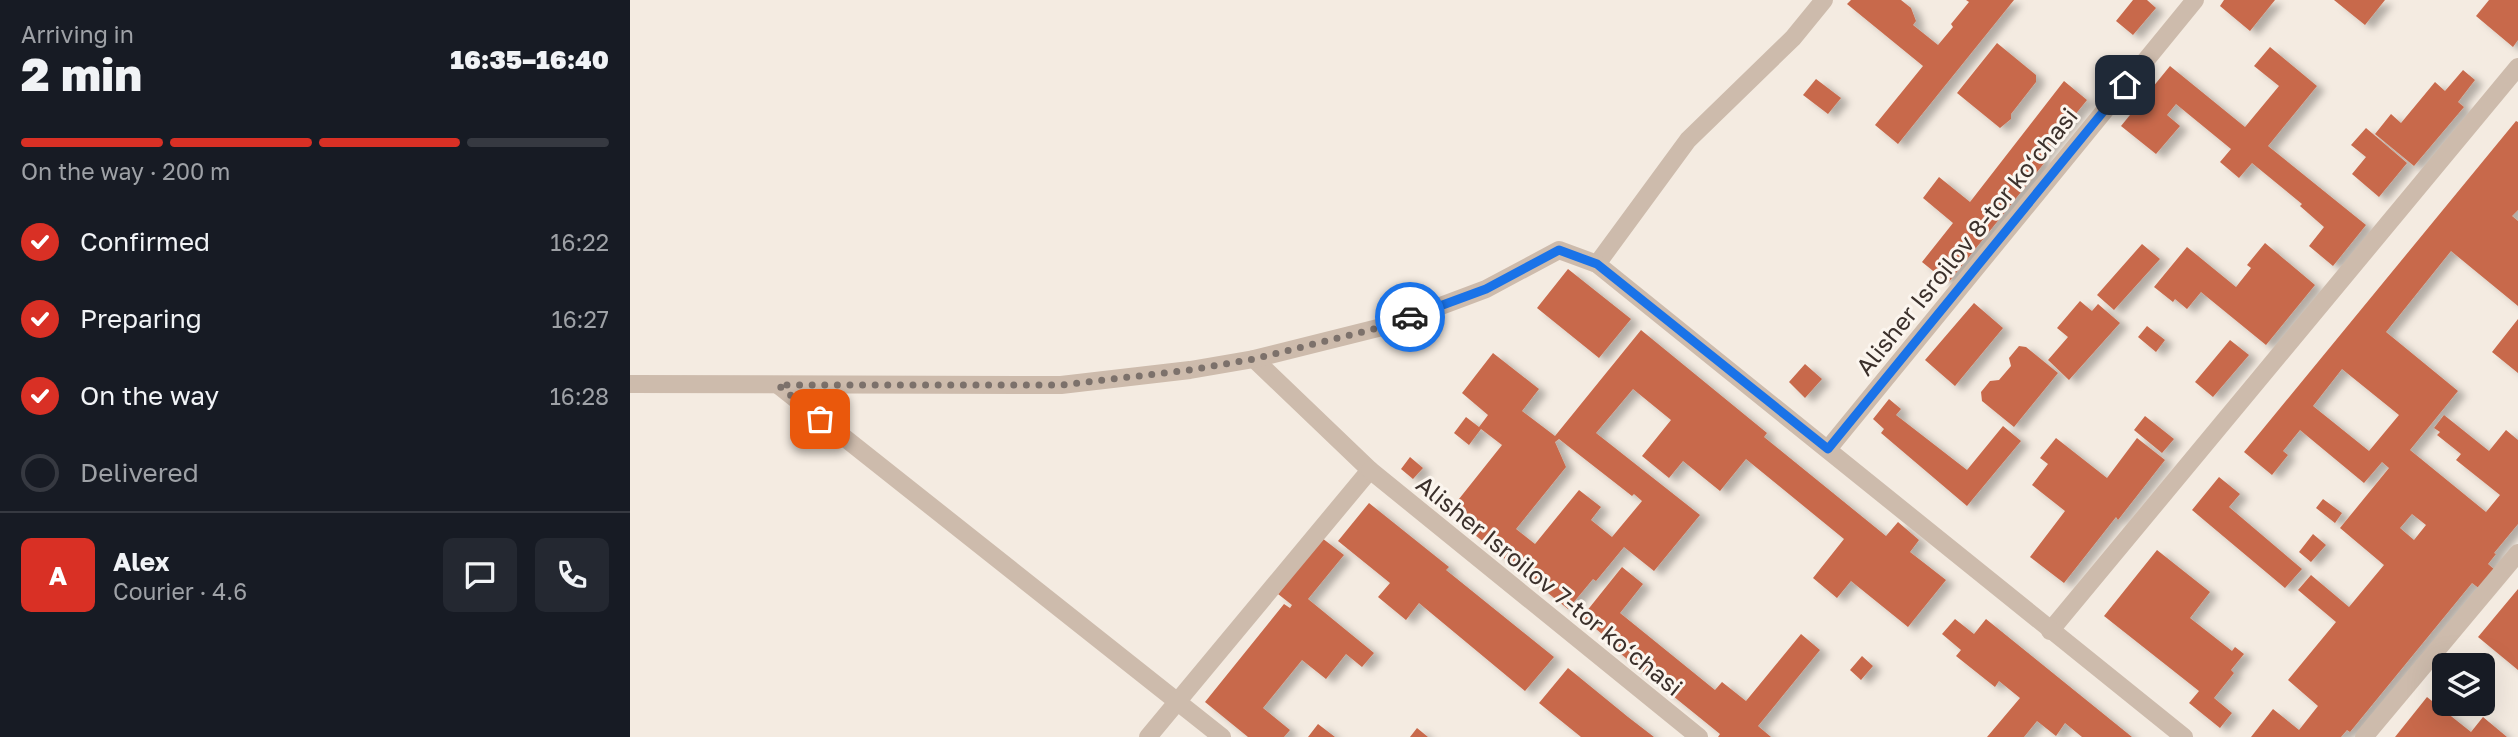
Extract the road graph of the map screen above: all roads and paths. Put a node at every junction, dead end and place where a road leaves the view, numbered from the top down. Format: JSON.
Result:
{"nodes":[{"id":1,"x":1824,"y":0,"type":"edge"},
{"id":2,"x":2195,"y":0,"type":"edge"},
{"id":3,"x":2518,"y":67,"type":"edge"},
{"id":4,"x":1597,"y":264,"type":"junction"},
{"id":5,"x":1254,"y":359,"type":"junction"},
{"id":6,"x":630,"y":384,"type":"edge"},
{"id":7,"x":778,"y":385,"type":"junction"},
{"id":8,"x":1828,"y":449,"type":"junction"},
{"id":9,"x":1370,"y":470,"type":"junction"},
{"id":10,"x":2518,"y":553,"type":"edge"},
{"id":11,"x":2050,"y":631,"type":"junction"},
{"id":12,"x":1177,"y":701,"type":"junction"},
{"id":13,"x":1148,"y":737,"type":"edge"},
{"id":14,"x":1222,"y":737,"type":"edge"},
{"id":15,"x":1699,"y":737,"type":"edge"},
{"id":16,"x":2184,"y":737,"type":"edge"},
{"id":17,"x":2364,"y":737,"type":"edge"}],
"edges":[{"from":1,"to":4,"type":"street"},
{"from":2,"to":8,"type":"street","name":"Alisher Isroilov 8-tor ko‘chasi"},
{"from":3,"to":11,"type":"street"},
{"from":4,"to":5,"type":"street"},
{"from":4,"to":8,"type":"street"},
{"from":5,"to":7,"type":"street"},
{"from":5,"to":9,"type":"street","name":"Alisher Isroilov 7-tor ko‘chasi"},
{"from":6,"to":7,"type":"street"},
{"from":7,"to":12,"type":"street"},
{"from":8,"to":11,"type":"street"},
{"from":9,"to":12,"type":"street"},
{"from":9,"to":15,"type":"street","name":"Alisher Isroilov 7-tor ko‘chasi"},
{"from":10,"to":17,"type":"street"},
{"from":11,"to":16,"type":"street"},
{"from":12,"to":13,"type":"street"},
{"from":12,"to":14,"type":"street"}]}
